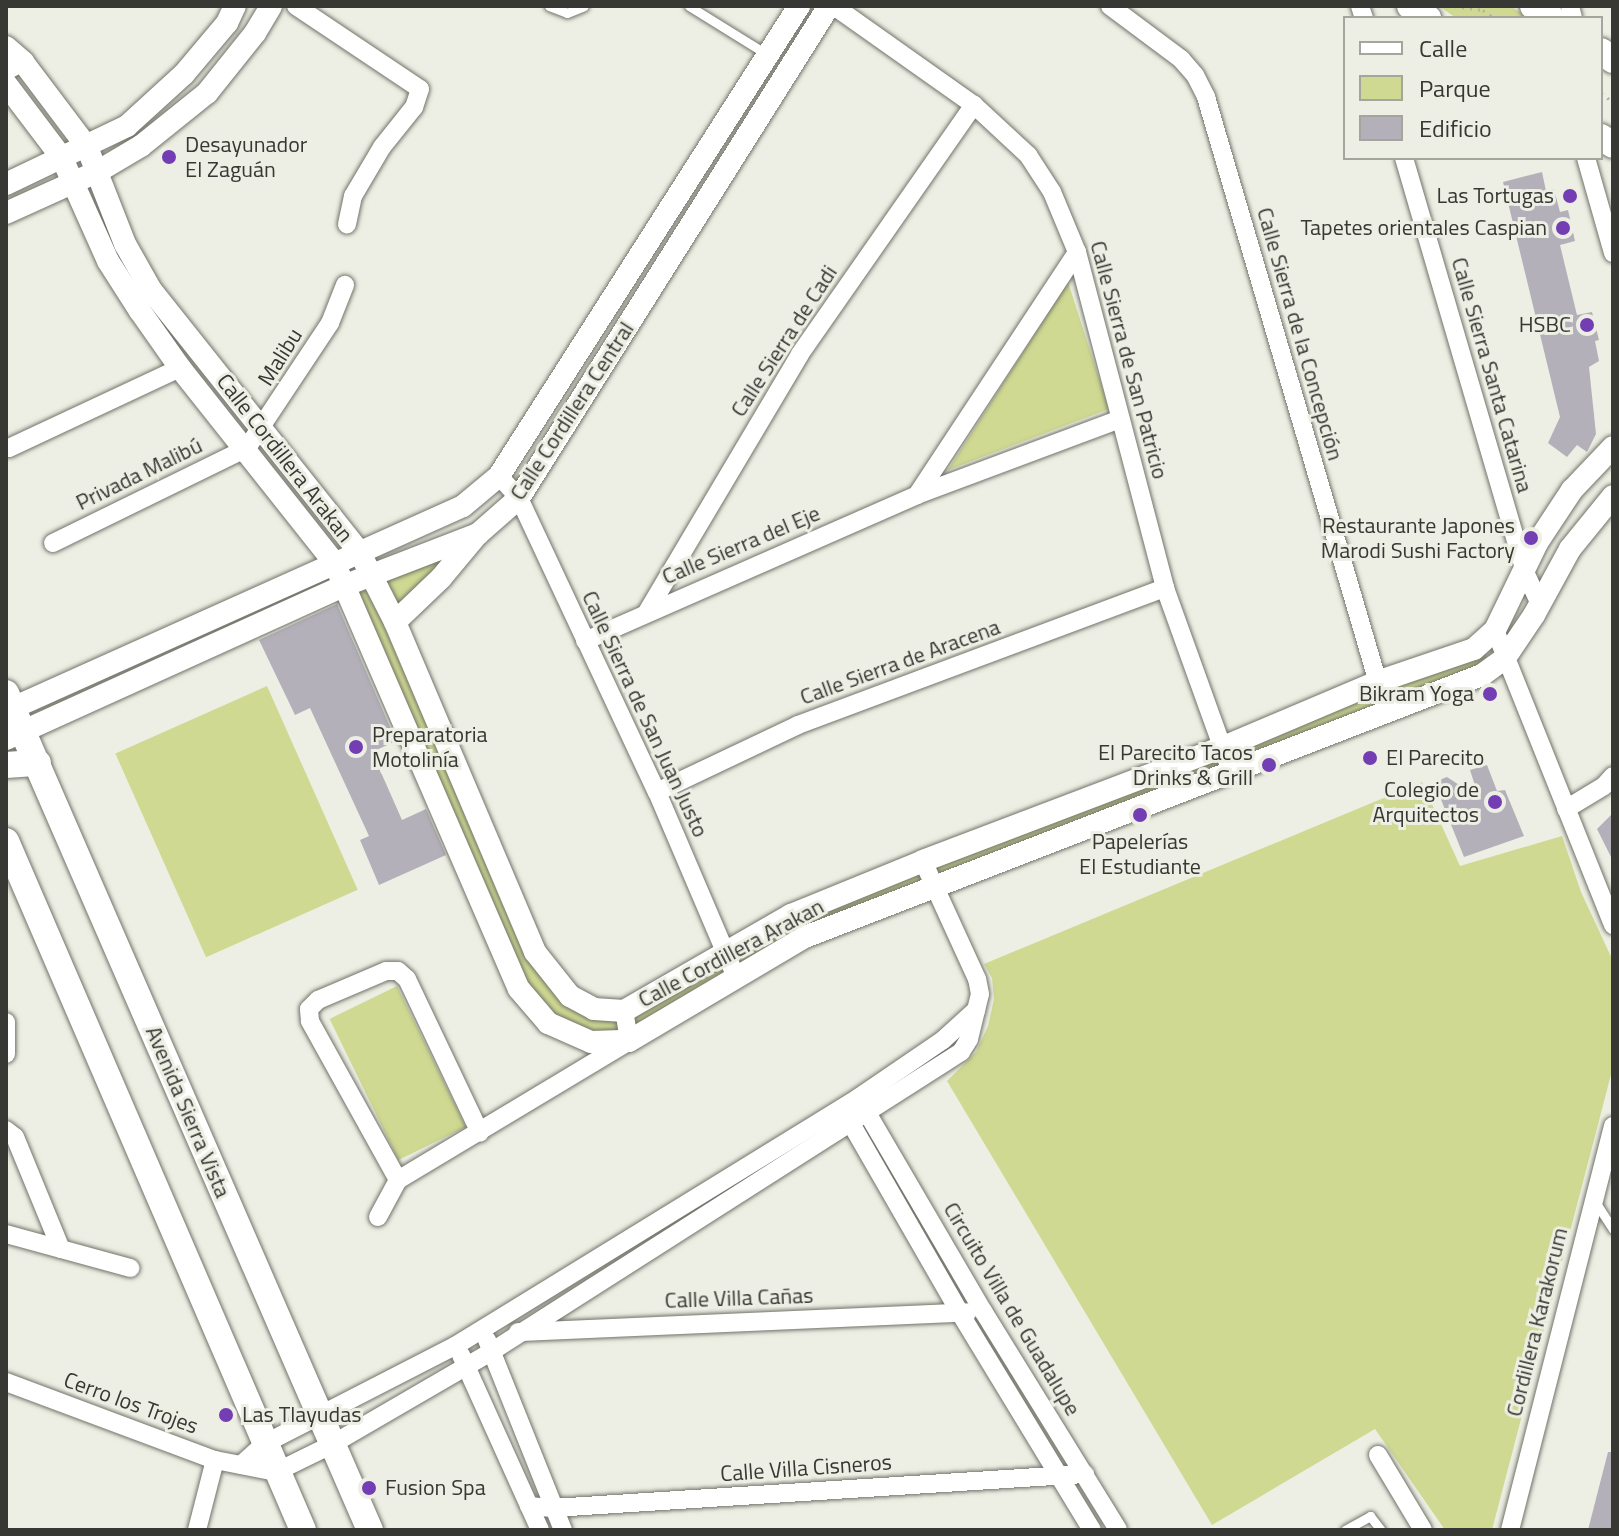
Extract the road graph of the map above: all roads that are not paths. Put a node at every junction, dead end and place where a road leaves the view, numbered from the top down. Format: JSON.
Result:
{"nodes":[{"id":1,"x":235,"y":6,"type":"edge"},
{"id":2,"x":271,"y":6,"type":"edge"},
{"id":3,"x":296,"y":6,"type":"edge"},
{"id":4,"x":549,"y":6,"type":"edge"},
{"id":5,"x":584,"y":6,"type":"edge"},
{"id":6,"x":689,"y":6,"type":"edge"},
{"id":7,"x":799,"y":6,"type":"edge"},
{"id":8,"x":832,"y":6,"type":"edge"},
{"id":9,"x":1110,"y":6,"type":"edge"},
{"id":10,"x":768,"y":55,"type":"junction"},
{"id":11,"x":12,"y":60,"type":"edge"},
{"id":12,"x":6,"y":84,"type":"edge"},
{"id":13,"x":974,"y":105,"type":"junction"},
{"id":14,"x":718,"y":133,"type":"junction"},
{"id":15,"x":87,"y":147,"type":"junction"},
{"id":16,"x":741,"y":148,"type":"junction"},
{"id":17,"x":62,"y":158,"type":"junction"},
{"id":18,"x":1405,"y":160,"type":"edge"},
{"id":19,"x":1603,"y":160,"type":"edge"},
{"id":20,"x":97,"y":172,"type":"junction"},
{"id":21,"x":74,"y":181,"type":"junction"},
{"id":22,"x":6,"y":184,"type":"edge"},
{"id":23,"x":6,"y":213,"type":"edge"},
{"id":24,"x":347,"y":224,"type":"dead end"},
{"id":25,"x":1077,"y":252,"type":"junction"},
{"id":26,"x":1613,"y":253,"type":"edge"},
{"id":27,"x":345,"y":285,"type":"dead end"},
{"id":28,"x":180,"y":368,"type":"junction"},
{"id":29,"x":1120,"y":419,"type":"junction"},
{"id":30,"x":264,"y":428,"type":"junction"},
{"id":31,"x":1613,"y":447,"type":"edge"},
{"id":32,"x":9,"y":448,"type":"dead end"},
{"id":33,"x":247,"y":448,"type":"junction"},
{"id":34,"x":499,"y":476,"type":"junction"},
{"id":35,"x":917,"y":495,"type":"junction"},
{"id":36,"x":1613,"y":496,"type":"edge"},
{"id":37,"x":519,"y":498,"type":"junction"},
{"id":38,"x":478,"y":534,"type":"junction"},
{"id":39,"x":53,"y":543,"type":"dead end"},
{"id":40,"x":360,"y":553,"type":"junction"},
{"id":41,"x":334,"y":562,"type":"junction"},
{"id":42,"x":1525,"y":572,"type":"junction"},
{"id":43,"x":372,"y":575,"type":"junction"},
{"id":44,"x":346,"y":585,"type":"junction"},
{"id":45,"x":1165,"y":588,"type":"junction"},
{"id":46,"x":1540,"y":604,"type":"junction"},
{"id":47,"x":647,"y":612,"type":"junction"},
{"id":48,"x":395,"y":622,"type":"junction"},
{"id":49,"x":1495,"y":630,"type":"junction"},
{"id":50,"x":585,"y":641,"type":"junction"},
{"id":51,"x":1505,"y":658,"type":"junction"},
{"id":52,"x":1377,"y":682,"type":"junction"},
{"id":53,"x":1387,"y":713,"type":"junction"},
{"id":54,"x":11,"y":716,"type":"edge"},
{"id":55,"x":1221,"y":748,"type":"junction"},
{"id":56,"x":38,"y":763,"type":"junction"},
{"id":57,"x":6,"y":765,"type":"edge"},
{"id":58,"x":1231,"y":771,"type":"junction"},
{"id":59,"x":1613,"y":776,"type":"edge"},
{"id":60,"x":657,"y":792,"type":"junction"},
{"id":61,"x":1566,"y":809,"type":"junction"},
{"id":62,"x":8,"y":853,"type":"edge"},
{"id":63,"x":923,"y":861,"type":"junction"},
{"id":64,"x":932,"y":885,"type":"junction"},
{"id":65,"x":1613,"y":925,"type":"edge"},
{"id":66,"x":725,"y":953,"type":"junction"},
{"id":67,"x":736,"y":977,"type":"junction"},
{"id":68,"x":624,"y":1011,"type":"junction"},
{"id":69,"x":6,"y":1022,"type":"edge"},
{"id":70,"x":629,"y":1041,"type":"junction"},
{"id":71,"x":6,"y":1054,"type":"edge"},
{"id":72,"x":863,"y":1104,"type":"junction"},
{"id":73,"x":846,"y":1115,"type":"junction"},
{"id":74,"x":1613,"y":1126,"type":"edge"},
{"id":75,"x":6,"y":1130,"type":"edge"},
{"id":76,"x":480,"y":1133,"type":"junction"},
{"id":77,"x":398,"y":1180,"type":"junction"},
{"id":78,"x":1593,"y":1197,"type":"junction"},
{"id":79,"x":378,"y":1217,"type":"dead end"},
{"id":80,"x":1613,"y":1229,"type":"edge"},
{"id":81,"x":6,"y":1234,"type":"edge"},
{"id":82,"x":61,"y":1249,"type":"junction"},
{"id":83,"x":130,"y":1268,"type":"dead end"},
{"id":84,"x":983,"y":1311,"type":"junction"},
{"id":85,"x":960,"y":1313,"type":"junction"},
{"id":86,"x":506,"y":1315,"type":"junction"},
{"id":87,"x":481,"y":1330,"type":"junction"},
{"id":88,"x":517,"y":1332,"type":"junction"},
{"id":89,"x":455,"y":1346,"type":"junction"},
{"id":90,"x":494,"y":1350,"type":"junction"},
{"id":91,"x":467,"y":1365,"type":"junction"},
{"id":92,"x":6,"y":1382,"type":"edge"},
{"id":93,"x":320,"y":1418,"type":"junction"},
{"id":94,"x":264,"y":1444,"type":"junction"},
{"id":95,"x":331,"y":1445,"type":"junction"},
{"id":96,"x":1378,"y":1455,"type":"dead end"},
{"id":97,"x":215,"y":1460,"type":"junction"},
{"id":98,"x":241,"y":1465,"type":"junction"},
{"id":99,"x":276,"y":1472,"type":"junction"},
{"id":100,"x":1085,"y":1474,"type":"junction"},
{"id":101,"x":1057,"y":1476,"type":"junction"},
{"id":102,"x":529,"y":1506,"type":"junction"},
{"id":103,"x":553,"y":1508,"type":"junction"},
{"id":104,"x":1417,"y":1528,"type":"edge"},
{"id":105,"x":197,"y":1530,"type":"edge"},
{"id":106,"x":303,"y":1530,"type":"edge"},
{"id":107,"x":370,"y":1530,"type":"edge"},
{"id":108,"x":540,"y":1530,"type":"edge"},
{"id":109,"x":563,"y":1530,"type":"edge"},
{"id":110,"x":1092,"y":1530,"type":"edge"},
{"id":111,"x":1118,"y":1530,"type":"edge"},
{"id":112,"x":1345,"y":1530,"type":"edge"},
{"id":113,"x":1381,"y":1530,"type":"edge"},
{"id":114,"x":1510,"y":1530,"type":"edge"}],
"edges":[{"from":1,"to":15,"type":"street"},
{"from":2,"to":20,"type":"street"},
{"from":3,"to":24,"type":"street"},
{"from":4,"to":5,"type":"lane"},
{"from":6,"to":10,"type":"lane"},
{"from":7,"to":10,"type":"street","name":"Calle Cordillera Central"},
{"from":8,"to":13,"type":"street","name":"Calle Sierra de San Patricio"},
{"from":8,"to":16,"type":"street","name":"Calle Cordillera Central"},
{"from":9,"to":52,"type":"street","name":"Calle Sierra de la Concepción"},
{"from":10,"to":14,"type":"street","name":"Calle Cordillera Central"},
{"from":11,"to":15,"type":"street","name":"Calle Cordillera Arakan"},
{"from":12,"to":17,"type":"street","name":"Calle Cordillera Arakan"},
{"from":13,"to":25,"type":"street","name":"Calle Sierra de San Patricio"},
{"from":13,"to":47,"type":"street","name":"Calle Sierra de Cadi"},
{"from":14,"to":16,"type":"street"},
{"from":14,"to":34,"type":"street","name":"Calle Cordillera Central"},
{"from":15,"to":17,"type":"street"},
{"from":15,"to":20,"type":"street","name":"Calle Cordillera Arakan"},
{"from":16,"to":37,"type":"street","name":"Calle Cordillera Central"},
{"from":17,"to":21,"type":"street","name":"Calle Cordillera Arakan"},
{"from":17,"to":22,"type":"street"},
{"from":18,"to":42,"type":"street","name":"Calle Sierra Santa Catarina"},
{"from":19,"to":26,"type":"street"},
{"from":20,"to":21,"type":"street"},
{"from":20,"to":30,"type":"street","name":"Calle Cordillera Arakan"},
{"from":21,"to":23,"type":"street"},
{"from":21,"to":28,"type":"street","name":"Calle Cordillera Arakan"},
{"from":25,"to":29,"type":"street","name":"Calle Sierra de San Patricio"},
{"from":25,"to":35,"type":"street"},
{"from":27,"to":30,"type":"street","name":"Malibu"},
{"from":28,"to":32,"type":"street"},
{"from":28,"to":33,"type":"street","name":"Calle Cordillera Arakan"},
{"from":29,"to":35,"type":"street","name":"Calle Sierra del Eje"},
{"from":29,"to":45,"type":"street","name":"Calle Sierra de San Patricio"},
{"from":30,"to":33,"type":"street","name":"Malibu"},
{"from":30,"to":40,"type":"street","name":"Calle Cordillera Arakan"},
{"from":31,"to":42,"type":"street","name":"Calle Cordillera Arakan"},
{"from":33,"to":39,"type":"street","name":"Privada Malibú"},
{"from":33,"to":41,"type":"street","name":"Calle Cordillera Arakan"},
{"from":34,"to":37,"type":"street","name":"Calle Sierra de San Juan Justo"},
{"from":34,"to":40,"type":"street","name":"Calle Cordillera Central"},
{"from":35,"to":47,"type":"street","name":"Calle Sierra del Eje"},
{"from":36,"to":46,"type":"street","name":"Calle Cordillera Arakan"},
{"from":37,"to":38,"type":"street","name":"Calle Cordillera Central"},
{"from":37,"to":50,"type":"street","name":"Calle Sierra de San Juan Justo"},
{"from":38,"to":43,"type":"street","name":"Calle Cordillera Central"},
{"from":38,"to":48,"type":"street"},
{"from":40,"to":41,"type":"street","name":"Calle Cordillera Central"},
{"from":40,"to":43,"type":"street","name":"Calle Cordillera Arakan"},
{"from":41,"to":44,"type":"street","name":"Calle Cordillera Arakan"},
{"from":41,"to":54,"type":"street","name":"Calle Cordillera Central"},
{"from":42,"to":46,"type":"street","name":"Calle Sierra Santa Catarina"},
{"from":42,"to":49,"type":"street","name":"Calle Cordillera Arakan"},
{"from":43,"to":44,"type":"street","name":"Calle Cordillera Central"},
{"from":43,"to":48,"type":"street","name":"Calle Cordillera Arakan"},
{"from":44,"to":54,"type":"street","name":"Calle Cordillera Central"},
{"from":44,"to":70,"type":"street","name":"Calle Cordillera Arakan"},
{"from":45,"to":55,"type":"street","name":"Calle Sierra de San Patricio"},
{"from":45,"to":60,"type":"street","name":"Calle Sierra de Aracena"},
{"from":46,"to":51,"type":"street","name":"Calle Cordillera Arakan"},
{"from":47,"to":50,"type":"street","name":"Calle Sierra del Eje"},
{"from":48,"to":68,"type":"street","name":"Calle Cordillera Arakan"},
{"from":49,"to":51,"type":"street"},
{"from":49,"to":52,"type":"street","name":"Calle Cordillera Arakan"},
{"from":50,"to":60,"type":"street","name":"Calle Sierra de San Juan Justo"},
{"from":51,"to":53,"type":"street","name":"Calle Cordillera Arakan"},
{"from":51,"to":61,"type":"street"},
{"from":52,"to":53,"type":"street","name":"Calle Sierra de la Concepción"},
{"from":52,"to":55,"type":"street","name":"Calle Cordillera Arakan"},
{"from":53,"to":58,"type":"street","name":"Calle Cordillera Arakan"},
{"from":54,"to":56,"type":"main road","name":"Avenida Sierra Vista"},
{"from":55,"to":58,"type":"street","name":"Calle Sierra de San Patricio"},
{"from":55,"to":63,"type":"street","name":"Calle Cordillera Arakan"},
{"from":56,"to":57,"type":"main road"},
{"from":56,"to":93,"type":"main road","name":"Avenida Sierra Vista"},
{"from":58,"to":64,"type":"street","name":"Calle Cordillera Arakan"},
{"from":59,"to":61,"type":"street"},
{"from":60,"to":66,"type":"street","name":"Calle Sierra de San Juan Justo"},
{"from":61,"to":65,"type":"street"},
{"from":62,"to":94,"type":"main road"},
{"from":63,"to":64,"type":"street"},
{"from":63,"to":66,"type":"street","name":"Calle Cordillera Arakan"},
{"from":64,"to":67,"type":"street","name":"Calle Cordillera Arakan"},
{"from":64,"to":72,"type":"street"},
{"from":66,"to":67,"type":"street","name":"Calle Sierra de San Juan Justo"},
{"from":66,"to":68,"type":"street","name":"Calle Cordillera Arakan"},
{"from":67,"to":70,"type":"street","name":"Calle Cordillera Arakan"},
{"from":68,"to":70,"type":"street"},
{"from":69,"to":71,"type":"street"},
{"from":70,"to":76,"type":"street"},
{"from":72,"to":73,"type":"street"},
{"from":72,"to":84,"type":"street","name":"Circuito Villa de Guadalupe"},
{"from":73,"to":85,"type":"street","name":"Circuito Villa de Guadalupe"},
{"from":73,"to":86,"type":"street"},
{"from":73,"to":88,"type":"street"},
{"from":74,"to":78,"type":"street","name":"Cordillera Karakorum"},
{"from":75,"to":82,"type":"street"},
{"from":76,"to":77,"type":"street"},
{"from":76,"to":77,"type":"street"},
{"from":77,"to":79,"type":"street"},
{"from":78,"to":80,"type":"lane"},
{"from":78,"to":114,"type":"street","name":"Cordillera Karakorum"},
{"from":81,"to":82,"type":"street"},
{"from":82,"to":83,"type":"street"},
{"from":84,"to":85,"type":"street","name":"Calle Villa Cañas"},
{"from":84,"to":100,"type":"street","name":"Circuito Villa de Guadalupe"},
{"from":85,"to":88,"type":"street","name":"Calle Villa Cañas"},
{"from":85,"to":101,"type":"street","name":"Circuito Villa de Guadalupe"},
{"from":86,"to":87,"type":"street"},
{"from":86,"to":88,"type":"street"},
{"from":87,"to":89,"type":"street"},
{"from":87,"to":90,"type":"street"},
{"from":88,"to":90,"type":"street"},
{"from":89,"to":91,"type":"street"},
{"from":89,"to":93,"type":"street"},
{"from":90,"to":91,"type":"street"},
{"from":90,"to":103,"type":"street"},
{"from":91,"to":95,"type":"street"},
{"from":91,"to":102,"type":"street"},
{"from":92,"to":97,"type":"street","name":"Cerro los Trojes"},
{"from":93,"to":94,"type":"street"},
{"from":93,"to":95,"type":"main road","name":"Avenida Sierra Vista"},
{"from":94,"to":98,"type":"street"},
{"from":94,"to":99,"type":"main road"},
{"from":95,"to":99,"type":"street"},
{"from":95,"to":107,"type":"main road","name":"Avenida Sierra Vista"},
{"from":96,"to":104,"type":"street"},
{"from":97,"to":98,"type":"street","name":"Cerro los Trojes"},
{"from":97,"to":105,"type":"street"},
{"from":98,"to":99,"type":"street","name":"Cerro los Trojes"},
{"from":99,"to":106,"type":"main road"},
{"from":100,"to":101,"type":"street","name":"Calle Villa Cisneros"},
{"from":100,"to":111,"type":"street","name":"Circuito Villa de Guadalupe"},
{"from":101,"to":103,"type":"street","name":"Calle Villa Cisneros"},
{"from":101,"to":110,"type":"street","name":"Circuito Villa de Guadalupe"},
{"from":102,"to":103,"type":"street","name":"Calle Villa Cisneros"},
{"from":102,"to":108,"type":"street"},
{"from":103,"to":109,"type":"street"},
{"from":112,"to":113,"type":"lane"}]}
